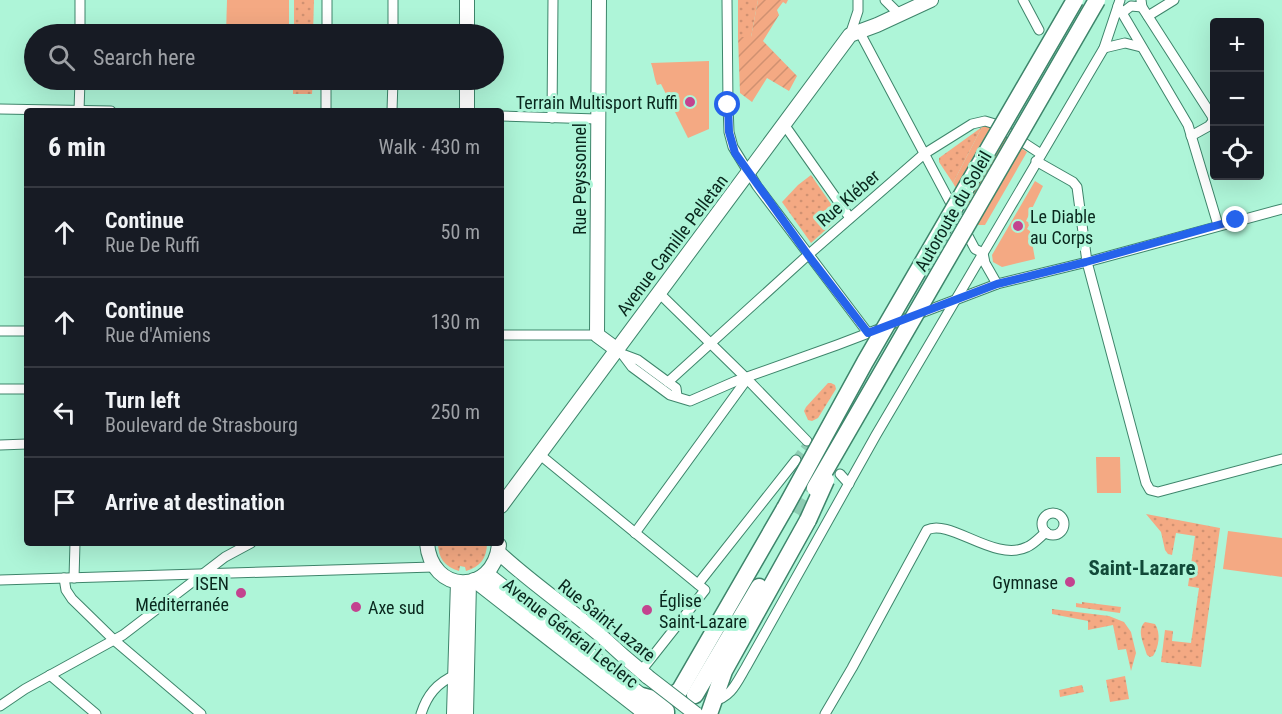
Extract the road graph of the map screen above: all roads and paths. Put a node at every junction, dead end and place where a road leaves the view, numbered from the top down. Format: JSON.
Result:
{"nodes":[{"id":1,"x":80,"y":0,"type":"edge"},
{"id":2,"x":327,"y":0,"type":"edge"},
{"id":3,"x":393,"y":0,"type":"edge"},
{"id":4,"x":468,"y":0,"type":"edge"},
{"id":5,"x":553,"y":0,"type":"edge"},
{"id":6,"x":598,"y":0,"type":"edge"},
{"id":7,"x":727,"y":0,"type":"edge"},
{"id":8,"x":858,"y":0,"type":"edge"},
{"id":9,"x":886,"y":0,"type":"edge"},
{"id":10,"x":931,"y":0,"type":"edge"},
{"id":11,"x":1023,"y":0,"type":"edge"},
{"id":12,"x":1075,"y":0,"type":"edge"},
{"id":13,"x":1097,"y":0,"type":"edge"},
{"id":14,"x":1174,"y":0,"type":"edge"},
{"id":15,"x":1142,"y":3,"type":"edge"},
{"id":16,"x":1120,"y":6,"type":"edge"},
{"id":17,"x":900,"y":15,"type":"junction"},
{"id":18,"x":1148,"y":16,"type":"junction"},
{"id":19,"x":80,"y":24,"type":"edge"},
{"id":20,"x":327,"y":24,"type":"edge"},
{"id":21,"x":393,"y":24,"type":"edge"},
{"id":22,"x":467,"y":24,"type":"edge"},
{"id":23,"x":1039,"y":30,"type":"dead end"},
{"id":24,"x":854,"y":33,"type":"junction"},
{"id":25,"x":1141,"y":46,"type":"junction"},
{"id":26,"x":1104,"y":48,"type":"junction"},
{"id":27,"x":80,"y":90,"type":"edge"},
{"id":28,"x":326,"y":90,"type":"edge"},
{"id":29,"x":393,"y":90,"type":"edge"},
{"id":30,"x":467,"y":90,"type":"edge"},
{"id":31,"x":79,"y":108,"type":"edge"},
{"id":32,"x":326,"y":108,"type":"edge"},
{"id":33,"x":392,"y":108,"type":"edge"},
{"id":34,"x":466,"y":108,"type":"edge"},
{"id":35,"x":0,"y":109,"type":"edge"},
{"id":36,"x":24,"y":110,"type":"edge"},
{"id":37,"x":504,"y":116,"type":"edge"},
{"id":38,"x":552,"y":118,"type":"junction"},
{"id":39,"x":597,"y":119,"type":"junction"},
{"id":40,"x":783,"y":126,"type":"junction"},
{"id":41,"x":1191,"y":136,"type":"junction"},
{"id":42,"x":924,"y":154,"type":"junction"},
{"id":43,"x":1038,"y":158,"type":"junction"},
{"id":44,"x":751,"y":175,"type":"junction"},
{"id":45,"x":1282,"y":209,"type":"edge"},
{"id":46,"x":850,"y":218,"type":"junction"},
{"id":47,"x":1218,"y":225,"type":"junction"},
{"id":48,"x":983,"y":253,"type":"junction"},
{"id":49,"x":808,"y":255,"type":"junction"},
{"id":50,"x":1086,"y":262,"type":"junction"},
{"id":51,"x":997,"y":284,"type":"junction"},
{"id":52,"x":658,"y":293,"type":"junction"},
{"id":53,"x":954,"y":301,"type":"junction"},
{"id":54,"x":0,"y":331,"type":"edge"},
{"id":55,"x":24,"y":331,"type":"edge"},
{"id":56,"x":868,"y":333,"type":"junction"},
{"id":57,"x":504,"y":334,"type":"edge"},
{"id":58,"x":597,"y":335,"type":"junction"},
{"id":59,"x":710,"y":343,"type":"junction"},
{"id":60,"x":619,"y":352,"type":"junction"},
{"id":61,"x":747,"y":378,"type":"junction"},
{"id":62,"x":668,"y":382,"type":"junction"},
{"id":63,"x":0,"y":389,"type":"edge"},
{"id":64,"x":24,"y":389,"type":"edge"},
{"id":65,"x":681,"y":398,"type":"junction"},
{"id":66,"x":807,"y":441,"type":"dead end"},
{"id":67,"x":843,"y":441,"type":"junction"},
{"id":68,"x":24,"y":444,"type":"edge"},
{"id":69,"x":0,"y":445,"type":"edge"},
{"id":70,"x":539,"y":454,"type":"junction"},
{"id":71,"x":1282,"y":459,"type":"edge"},
{"id":72,"x":796,"y":460,"type":"tunnel mouth"},
{"id":73,"x":840,"y":474,"type":"dead end"},
{"id":74,"x":849,"y":484,"type":"junction"},
{"id":75,"x":815,"y":488,"type":"tunnel mouth"},
{"id":76,"x":504,"y":502,"type":"edge"},
{"id":77,"x":799,"y":515,"type":"junction"},
{"id":78,"x":635,"y":532,"type":"junction"},
{"id":79,"x":1046,"y":532,"type":"dead end"},
{"id":80,"x":75,"y":546,"type":"edge"},
{"id":81,"x":245,"y":546,"type":"edge"},
{"id":82,"x":427,"y":546,"type":"edge"},
{"id":83,"x":499,"y":547,"type":"edge"},
{"id":84,"x":433,"y":567,"type":"junction"},
{"id":85,"x":203,"y":574,"type":"junction"},
{"id":86,"x":487,"y":574,"type":"junction"},
{"id":87,"x":64,"y":578,"type":"junction"},
{"id":88,"x":75,"y":578,"type":"junction"},
{"id":89,"x":0,"y":580,"type":"edge"},
{"id":90,"x":467,"y":581,"type":"junction"},
{"id":91,"x":698,"y":584,"type":"junction"},
{"id":92,"x":114,"y":640,"type":"junction"},
{"id":93,"x":721,"y":670,"type":"dead end"},
{"id":94,"x":644,"y":674,"type":"junction"},
{"id":95,"x":51,"y":675,"type":"junction"},
{"id":96,"x":455,"y":675,"type":"junction"},
{"id":97,"x":0,"y":705,"type":"edge"},
{"id":98,"x":711,"y":708,"type":"edge"},
{"id":99,"x":644,"y":709,"type":"edge"},
{"id":100,"x":666,"y":713,"type":"edge"},
{"id":101,"x":96,"y":714,"type":"edge"},
{"id":102,"x":201,"y":714,"type":"edge"},
{"id":103,"x":421,"y":714,"type":"edge"},
{"id":104,"x":454,"y":714,"type":"edge"},
{"id":105,"x":466,"y":714,"type":"edge"},
{"id":106,"x":696,"y":714,"type":"edge"},
{"id":107,"x":825,"y":714,"type":"edge"}],
"edges":[{"from":1,"to":19,"type":"street"},
{"from":2,"to":20,"type":"street"},
{"from":3,"to":21,"type":"street"},
{"from":4,"to":22,"type":"street"},
{"from":5,"to":38,"type":"street"},
{"from":6,"to":39,"type":"street","name":"Rue Peyssonnel"},
{"from":7,"to":44,"type":"street"},
{"from":8,"to":24,"type":"street","name":"Avenue Camille Pelletan"},
{"from":9,"to":17,"type":"street"},
{"from":10,"to":17,"type":"street"},
{"from":11,"to":23,"type":"street"},
{"from":12,"to":77,"type":"highway","name":"Autoroute du Soleil","bridge":true},
{"from":13,"to":67,"type":"highway","name":"Autoroute du Soleil","bridge":true},
{"from":14,"to":18,"type":"street"},
{"from":15,"to":16,"type":"street"},
{"from":15,"to":18,"type":"street"},
{"from":16,"to":25,"type":"street"},
{"from":16,"to":26,"type":"street"},
{"from":17,"to":24,"type":"street"},
{"from":18,"to":41,"type":"street"},
{"from":24,"to":40,"type":"street","name":"Avenue Camille Pelletan"},
{"from":24,"to":42,"type":"street"},
{"from":25,"to":26,"type":"street"},
{"from":25,"to":41,"type":"street"},
{"from":26,"to":43,"type":"street"},
{"from":27,"to":31,"type":"street"},
{"from":28,"to":32,"type":"street"},
{"from":29,"to":33,"type":"street"},
{"from":30,"to":34,"type":"street"},
{"from":35,"to":36,"type":"street"},
{"from":37,"to":38,"type":"street"},
{"from":38,"to":39,"type":"street"},
{"from":39,"to":58,"type":"street","name":"Rue Peyssonnel"},
{"from":40,"to":44,"type":"street","name":"Avenue Camille Pelletan"},
{"from":40,"to":46,"type":"street"},
{"from":41,"to":47,"type":"street"},
{"from":42,"to":43,"type":"street","name":"Rue Kléber"},
{"from":42,"to":46,"type":"street","name":"Rue Kléber"},
{"from":42,"to":48,"type":"street"},
{"from":43,"to":48,"type":"street"},
{"from":43,"to":50,"type":"street"},
{"from":44,"to":49,"type":"street"},
{"from":44,"to":52,"type":"street","name":"Avenue Camille Pelletan"},
{"from":45,"to":47,"type":"street"},
{"from":46,"to":49,"type":"street","name":"Rue Kléber"},
{"from":47,"to":50,"type":"street"},
{"from":48,"to":51,"type":"street"},
{"from":48,"to":53,"type":"street"},
{"from":49,"to":56,"type":"street"},
{"from":49,"to":59,"type":"street","name":"Rue Kléber"},
{"from":50,"to":51,"type":"street"},
{"from":50,"to":71,"type":"street"},
{"from":51,"to":53,"type":"street"},
{"from":52,"to":59,"type":"street"},
{"from":52,"to":60,"type":"street","name":"Avenue Camille Pelletan"},
{"from":53,"to":56,"type":"street"},
{"from":53,"to":74,"type":"street"},
{"from":54,"to":55,"type":"street"},
{"from":56,"to":61,"type":"street"},
{"from":57,"to":58,"type":"street"},
{"from":58,"to":60,"type":"street"},
{"from":59,"to":61,"type":"street"},
{"from":59,"to":62,"type":"street","name":"Rue Kléber"},
{"from":60,"to":62,"type":"street"},
{"from":60,"to":65,"type":"street"},
{"from":60,"to":70,"type":"street","name":"Avenue Camille Pelletan"},
{"from":61,"to":65,"type":"street"},
{"from":61,"to":66,"type":"street"},
{"from":61,"to":78,"type":"street"},
{"from":62,"to":65,"type":"street"},
{"from":63,"to":64,"type":"street"},
{"from":67,"to":75,"type":"highway","bridge":true},
{"from":67,"to":77,"type":"highway","bridge":true},
{"from":68,"to":69,"type":"street"},
{"from":70,"to":76,"type":"street","name":"Avenue Camille Pelletan"},
{"from":70,"to":78,"type":"street"},
{"from":72,"to":91,"type":"street"},
{"from":73,"to":74,"type":"street"},
{"from":74,"to":98,"type":"street"},
{"from":77,"to":93,"type":"highway"},
{"from":77,"to":98,"type":"highway"},
{"from":77,"to":99,"type":"highway"},
{"from":78,"to":91,"type":"street"},
{"from":79,"to":107,"type":"street"},
{"from":80,"to":88,"type":"street"},
{"from":81,"to":85,"type":"street"},
{"from":82,"to":84,"type":"street"},
{"from":83,"to":86,"type":"street"},
{"from":83,"to":94,"type":"street","name":"Rue Saint-Lazare"},
{"from":84,"to":85,"type":"street"},
{"from":84,"to":90,"type":"street","name":"Avenue Général Leclerc"},
{"from":85,"to":88,"type":"street"},
{"from":85,"to":92,"type":"street"},
{"from":86,"to":90,"type":"street"},
{"from":86,"to":99,"type":"street","name":"Avenue Général Leclerc"},
{"from":87,"to":88,"type":"street"},
{"from":87,"to":89,"type":"street"},
{"from":87,"to":92,"type":"street"},
{"from":90,"to":96,"type":"street"},
{"from":90,"to":99,"type":"street","name":"Avenue Général Leclerc"},
{"from":90,"to":105,"type":"street"},
{"from":91,"to":94,"type":"street"},
{"from":92,"to":95,"type":"street"},
{"from":92,"to":102,"type":"street"},
{"from":94,"to":106,"type":"street","name":"Rue Saint-Lazare","bridge":true},
{"from":95,"to":97,"type":"street"},
{"from":95,"to":101,"type":"street"},
{"from":96,"to":103,"type":"street"},
{"from":96,"to":104,"type":"street"},
{"from":99,"to":100,"type":"street","name":"Avenue Général Leclerc"}]}
